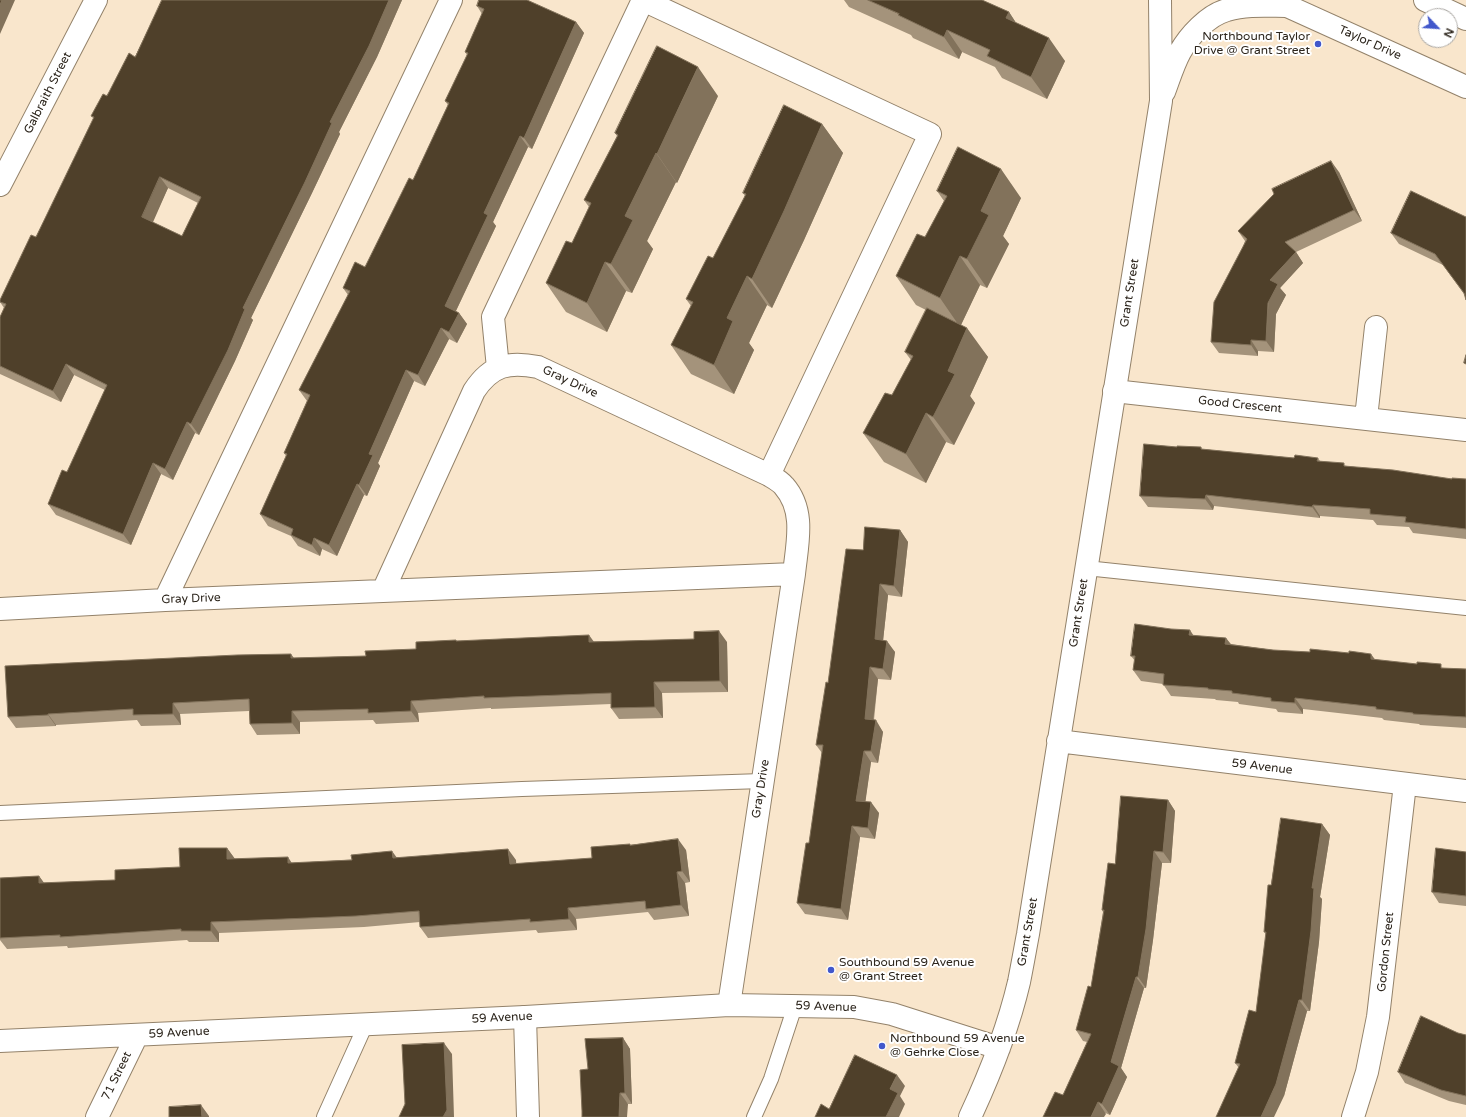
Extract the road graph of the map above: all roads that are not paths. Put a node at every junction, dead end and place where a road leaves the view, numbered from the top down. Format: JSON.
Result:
{"nodes":[{"id":1,"x":96,"y":0,"type":"edge"},
{"id":2,"x":451,"y":0,"type":"edge"},
{"id":3,"x":1160,"y":0,"type":"edge"},
{"id":4,"x":1425,"y":0,"type":"edge"},
{"id":5,"x":1281,"y":3,"type":"edge"},
{"id":6,"x":1466,"y":19,"type":"edge"},
{"id":7,"x":1466,"y":86,"type":"edge"},
{"id":8,"x":1161,"y":101,"type":"junction"},
{"id":9,"x":0,"y":186,"type":"edge"},
{"id":10,"x":1376,"y":327,"type":"dead end"},
{"id":11,"x":498,"y":368,"type":"junction"},
{"id":12,"x":1114,"y":391,"type":"junction"},
{"id":13,"x":1366,"y":418,"type":"junction"},
{"id":14,"x":1466,"y":430,"type":"edge"},
{"id":15,"x":769,"y":474,"type":"junction"},
{"id":16,"x":1086,"y":568,"type":"junction"},
{"id":17,"x":794,"y":574,"type":"junction"},
{"id":18,"x":383,"y":591,"type":"junction"},
{"id":19,"x":165,"y":600,"type":"junction"},
{"id":20,"x":1466,"y":608,"type":"edge"},
{"id":21,"x":0,"y":609,"type":"edge"},
{"id":22,"x":1058,"y":741,"type":"junction"},
{"id":23,"x":762,"y":781,"type":"junction"},
{"id":24,"x":1405,"y":784,"type":"junction"},
{"id":25,"x":1466,"y":791,"type":"edge"},
{"id":26,"x":0,"y":813,"type":"edge"},
{"id":27,"x":729,"y":1005,"type":"junction"},
{"id":28,"x":795,"y":1006,"type":"junction"},
{"id":29,"x":524,"y":1017,"type":"junction"},
{"id":30,"x":366,"y":1024,"type":"junction"},
{"id":31,"x":137,"y":1035,"type":"junction"},
{"id":32,"x":0,"y":1041,"type":"edge"},
{"id":33,"x":999,"y":1048,"type":"junction"},
{"id":34,"x":97,"y":1117,"type":"edge"},
{"id":35,"x":324,"y":1117,"type":"edge"},
{"id":36,"x":528,"y":1117,"type":"edge"},
{"id":37,"x":754,"y":1117,"type":"edge"},
{"id":38,"x":970,"y":1117,"type":"edge"},
{"id":39,"x":1353,"y":1117,"type":"edge"}],
"edges":[{"from":1,"to":9,"type":"street","name":"Galbraith Street"},
{"from":2,"to":19,"type":"street"},
{"from":3,"to":8,"type":"street"},
{"from":4,"to":6,"type":"street"},
{"from":5,"to":7,"type":"street","name":"Taylor Drive"},
{"from":5,"to":8,"type":"street"},
{"from":8,"to":12,"type":"street","name":"Grant Street"},
{"from":10,"to":13,"type":"street"},
{"from":11,"to":15,"type":"street","name":"Gray Drive"},
{"from":11,"to":15,"type":"street"},
{"from":11,"to":18,"type":"street","name":"Gray Drive"},
{"from":12,"to":13,"type":"street","name":"Good Crescent"},
{"from":12,"to":16,"type":"street","name":"Grant Street"},
{"from":13,"to":14,"type":"street","name":"Good Crescent"},
{"from":15,"to":17,"type":"street","name":"Gray Drive"},
{"from":16,"to":20,"type":"lane"},
{"from":16,"to":22,"type":"street","name":"Grant Street"},
{"from":17,"to":18,"type":"street","name":"Gray Drive"},
{"from":17,"to":23,"type":"street","name":"Gray Drive"},
{"from":18,"to":19,"type":"street","name":"Gray Drive"},
{"from":19,"to":21,"type":"street","name":"Gray Drive"},
{"from":22,"to":24,"type":"street","name":"59 Avenue"},
{"from":22,"to":33,"type":"street","name":"Grant Street"},
{"from":23,"to":26,"type":"lane"},
{"from":23,"to":27,"type":"street","name":"Gray Drive"},
{"from":24,"to":25,"type":"street","name":"59 Avenue"},
{"from":24,"to":39,"type":"street","name":"Gordon Street"},
{"from":27,"to":28,"type":"street","name":"59 Avenue"},
{"from":27,"to":29,"type":"street","name":"59 Avenue"},
{"from":28,"to":33,"type":"street","name":"59 Avenue"},
{"from":28,"to":37,"type":"lane"},
{"from":29,"to":30,"type":"street","name":"59 Avenue"},
{"from":29,"to":36,"type":"street"},
{"from":30,"to":31,"type":"street","name":"59 Avenue"},
{"from":30,"to":35,"type":"lane"},
{"from":31,"to":32,"type":"street","name":"59 Avenue"},
{"from":31,"to":34,"type":"street","name":"71 Street"},
{"from":33,"to":38,"type":"street","name":"Grant Street"}]}
